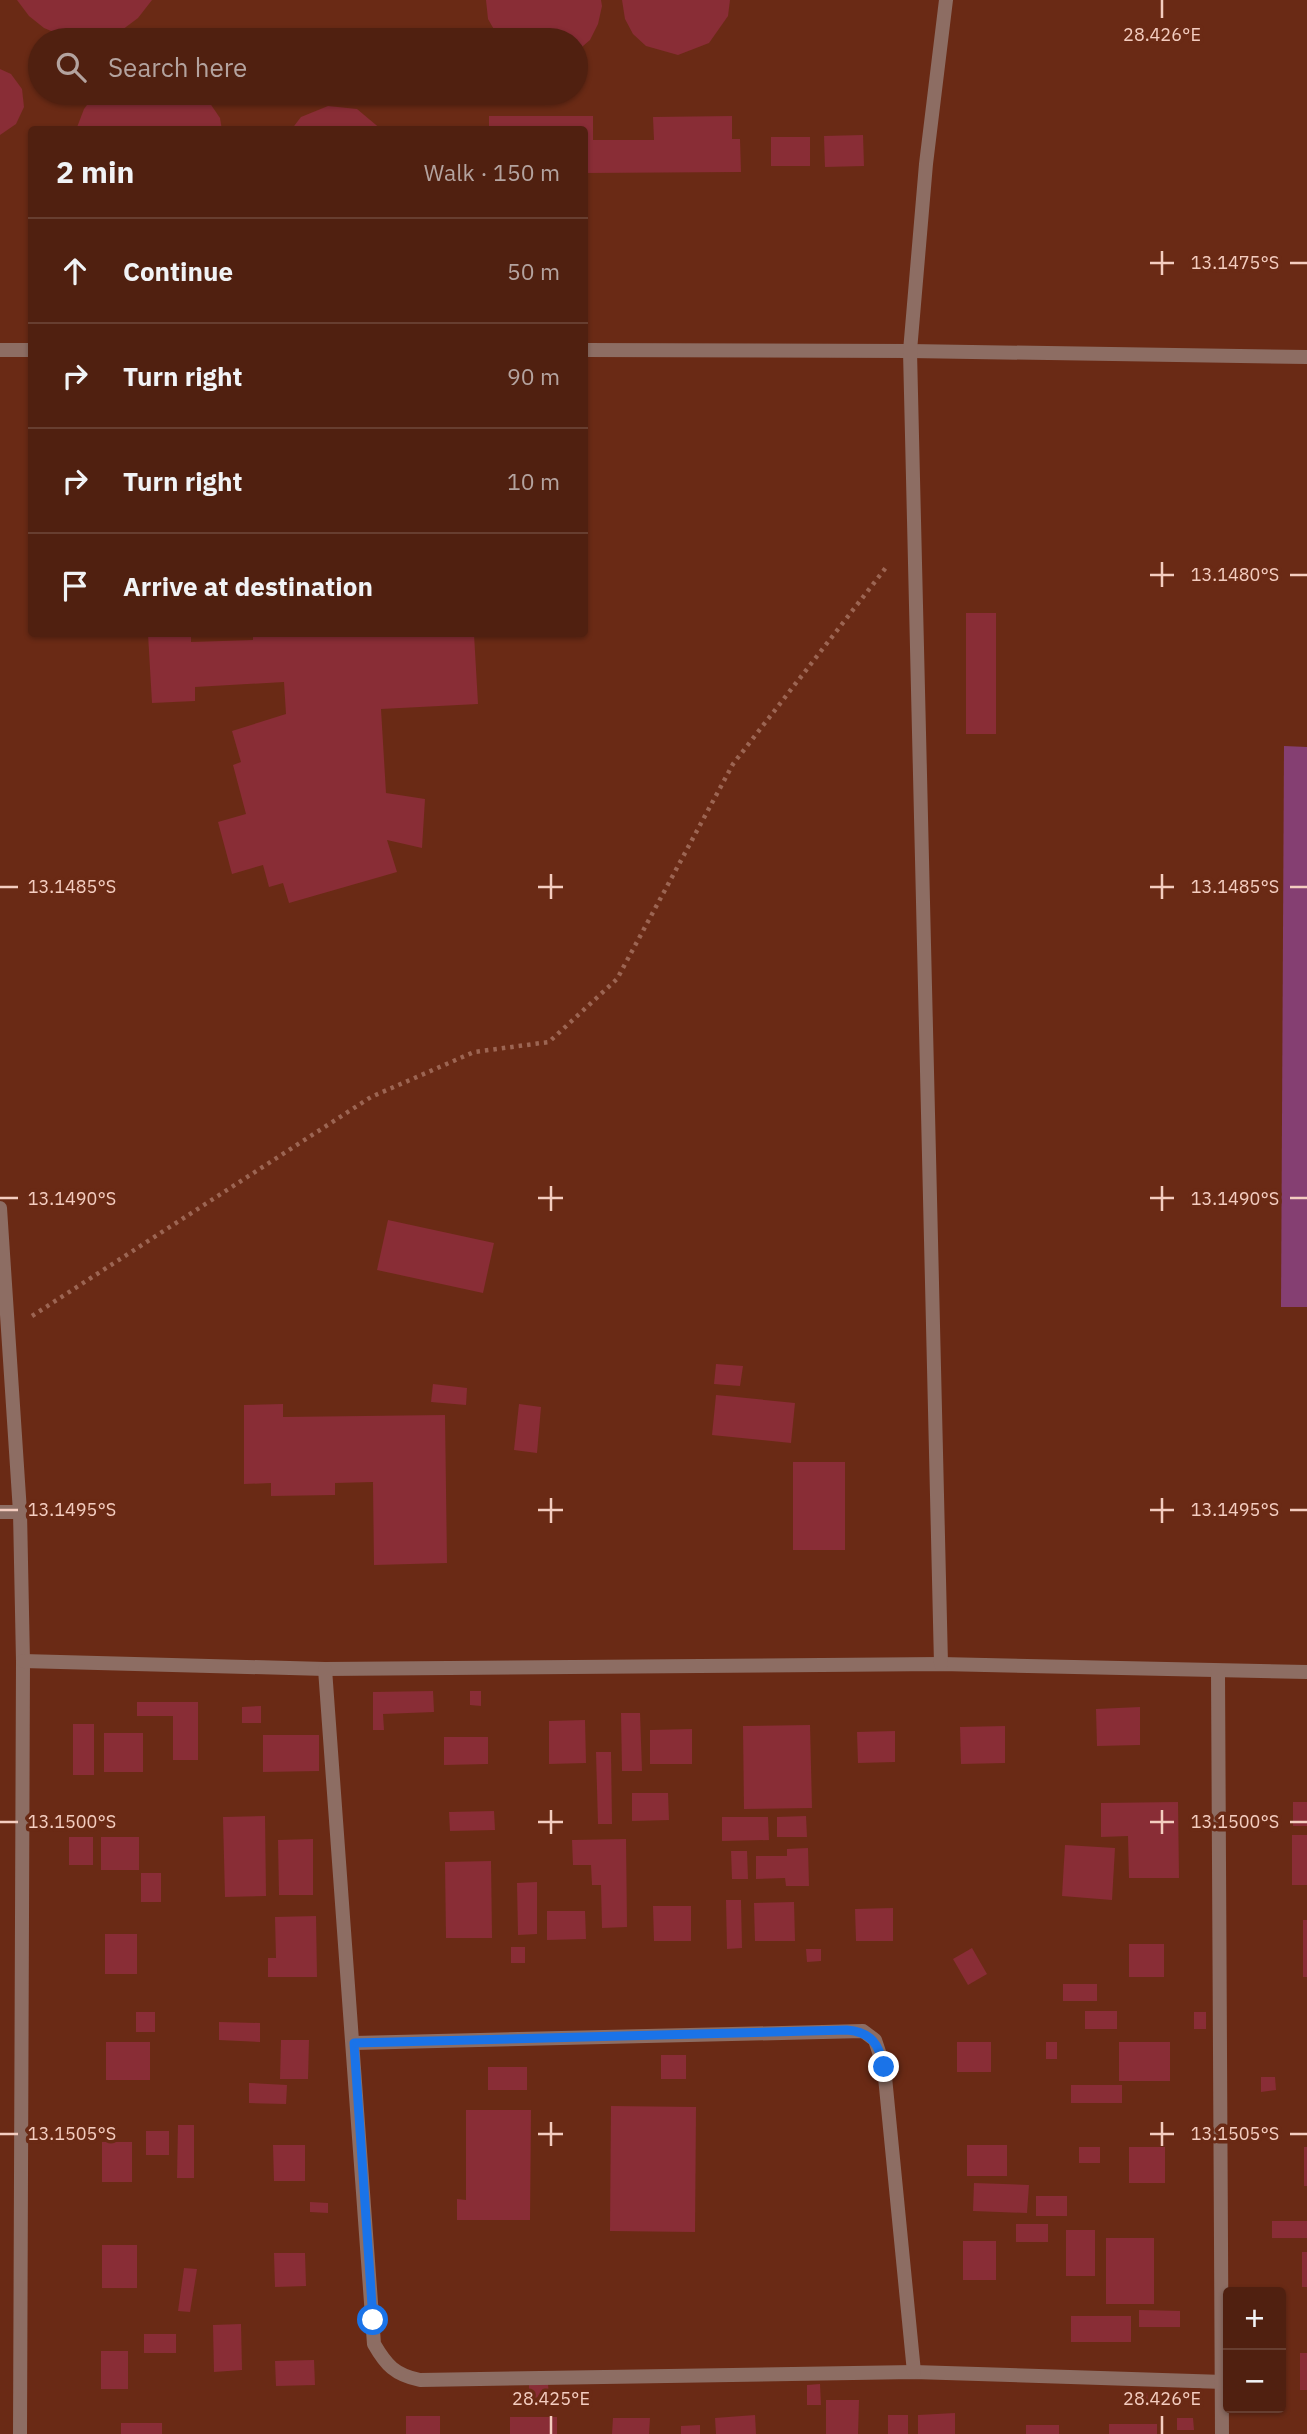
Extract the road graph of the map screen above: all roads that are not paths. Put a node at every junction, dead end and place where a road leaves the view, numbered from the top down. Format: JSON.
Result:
{"nodes":[{"id":1,"x":946,"y":0,"type":"edge"},
{"id":2,"x":0,"y":350,"type":"edge"},
{"id":3,"x":28,"y":350,"type":"edge"},
{"id":4,"x":588,"y":351,"type":"edge"},
{"id":5,"x":910,"y":351,"type":"junction"},
{"id":6,"x":1307,"y":357,"type":"edge"},
{"id":7,"x":0,"y":1208,"type":"edge"},
{"id":8,"x":0,"y":1512,"type":"edge"},
{"id":9,"x":20,"y":1512,"type":"junction"},
{"id":10,"x":23,"y":1661,"type":"junction"},
{"id":11,"x":941,"y":1664,"type":"junction"},
{"id":12,"x":325,"y":1669,"type":"junction"},
{"id":13,"x":1218,"y":1672,"type":"junction"},
{"id":14,"x":1307,"y":1672,"type":"edge"},
{"id":15,"x":354,"y":2043,"type":"junction"},
{"id":16,"x":1224,"y":2350,"type":"edge"},
{"id":17,"x":914,"y":2372,"type":"junction"},
{"id":18,"x":1223,"y":2382,"type":"edge"},
{"id":19,"x":1223,"y":2408,"type":"edge"},
{"id":20,"x":20,"y":2434,"type":"edge"},
{"id":21,"x":1222,"y":2434,"type":"edge"}],
"edges":[{"from":1,"to":5,"type":"street"},
{"from":2,"to":3,"type":"street"},
{"from":4,"to":5,"type":"street"},
{"from":5,"to":6,"type":"street"},
{"from":5,"to":11,"type":"street"},
{"from":7,"to":9,"type":"street"},
{"from":8,"to":9,"type":"street"},
{"from":9,"to":10,"type":"street"},
{"from":10,"to":12,"type":"street"},
{"from":10,"to":20,"type":"street"},
{"from":11,"to":12,"type":"street"},
{"from":11,"to":13,"type":"street"},
{"from":12,"to":15,"type":"street"},
{"from":13,"to":14,"type":"street"},
{"from":13,"to":16,"type":"street"},
{"from":15,"to":17,"type":"street"},
{"from":15,"to":17,"type":"street"},
{"from":17,"to":18,"type":"street"},
{"from":19,"to":21,"type":"street"}]}
